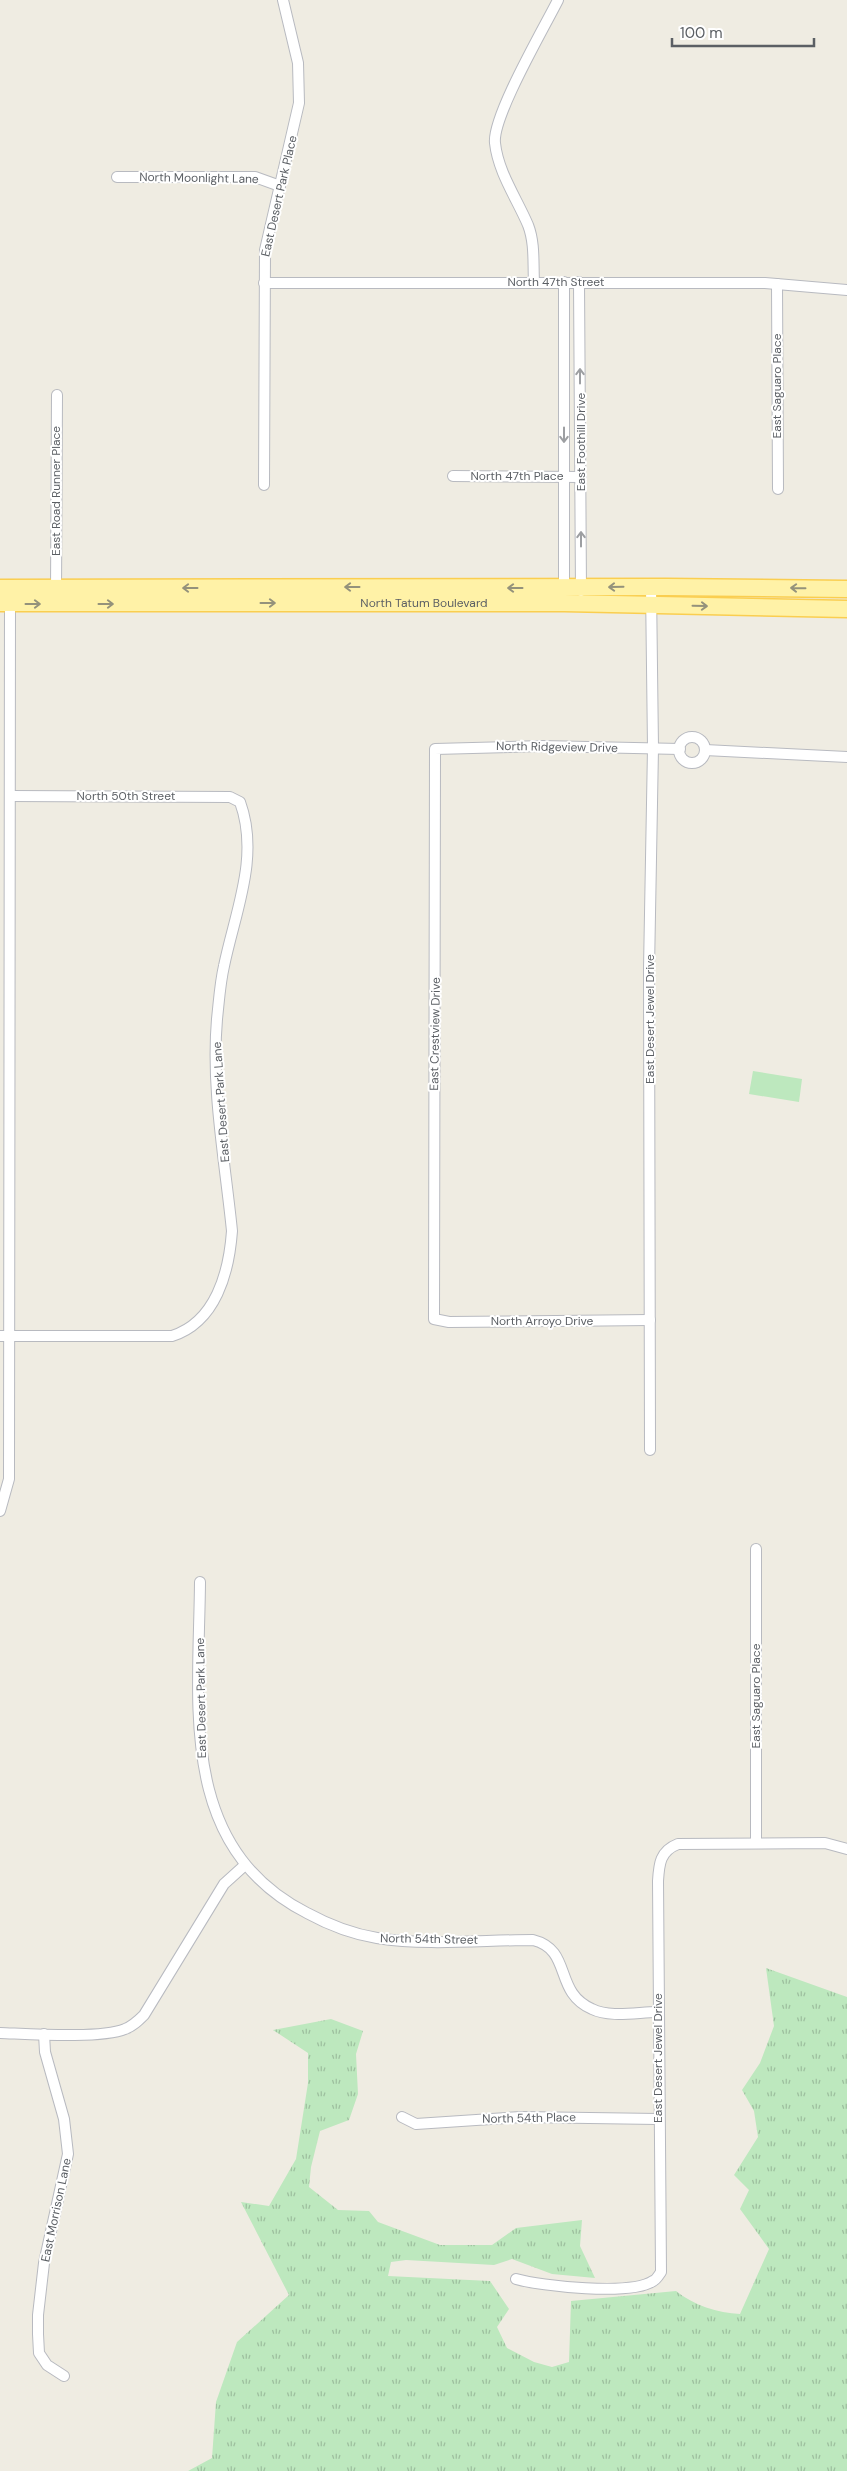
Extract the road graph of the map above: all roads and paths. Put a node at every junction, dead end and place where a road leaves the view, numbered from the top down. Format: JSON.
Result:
{"nodes":[{"id":1,"x":283,"y":0,"type":"edge"},
{"id":2,"x":558,"y":0,"type":"edge"},
{"id":3,"x":117,"y":177,"type":"dead end"},
{"id":4,"x":280,"y":186,"type":"junction"},
{"id":5,"x":534,"y":282,"type":"junction"},
{"id":6,"x":564,"y":282,"type":"junction"},
{"id":7,"x":580,"y":282,"type":"junction"},
{"id":8,"x":264,"y":283,"type":"junction"},
{"id":9,"x":777,"y":284,"type":"junction"},
{"id":10,"x":847,"y":290,"type":"edge"},
{"id":11,"x":57,"y":395,"type":"dead end"},
{"id":12,"x":453,"y":476,"type":"dead end"},
{"id":13,"x":581,"y":476,"type":"junction"},
{"id":14,"x":564,"y":477,"type":"junction"},
{"id":15,"x":264,"y":485,"type":"dead end"},
{"id":16,"x":778,"y":489,"type":"dead end"},
{"id":17,"x":651,"y":587,"type":"junction"},
{"id":18,"x":847,"y":589,"type":"edge"},
{"id":19,"x":564,"y":595,"type":"junction"},
{"id":20,"x":582,"y":595,"type":"junction"},
{"id":21,"x":5,"y":596,"type":"edge"},
{"id":22,"x":56,"y":596,"type":"junction"},
{"id":23,"x":651,"y":605,"type":"junction"},
{"id":24,"x":847,"y":609,"type":"edge"},
{"id":25,"x":653,"y":748,"type":"junction"},
{"id":26,"x":435,"y":749,"type":"joint"},
{"id":27,"x":680,"y":749,"type":"junction"},
{"id":28,"x":705,"y":750,"type":"junction"},
{"id":29,"x":847,"y":757,"type":"edge"},
{"id":30,"x":10,"y":796,"type":"junction"},
{"id":31,"x":240,"y":802,"type":"joint"},
{"id":32,"x":434,"y":1319,"type":"joint"},
{"id":33,"x":650,"y":1320,"type":"junction"},
{"id":34,"x":5,"y":1336,"type":"edge"},
{"id":35,"x":650,"y":1450,"type":"dead end"},
{"id":36,"x":0,"y":1512,"type":"edge"},
{"id":37,"x":756,"y":1549,"type":"dead end"},
{"id":38,"x":200,"y":1582,"type":"dead end"},
{"id":39,"x":756,"y":1842,"type":"junction"},
{"id":40,"x":847,"y":1849,"type":"edge"},
{"id":41,"x":245,"y":1865,"type":"junction"},
{"id":42,"x":657,"y":2012,"type":"junction"},
{"id":43,"x":0,"y":2033,"type":"edge"},
{"id":44,"x":44,"y":2034,"type":"junction"},
{"id":45,"x":402,"y":2117,"type":"dead end"},
{"id":46,"x":658,"y":2119,"type":"junction"},
{"id":47,"x":516,"y":2279,"type":"dead end"},
{"id":48,"x":64,"y":2376,"type":"dead end"}],
"edges":[{"from":1,"to":4,"type":"street","name":"East Desert Park Place"},
{"from":2,"to":5,"type":"street"},
{"from":3,"to":4,"type":"street","name":"North Moonlight Lane"},
{"from":4,"to":8,"type":"street","name":"East Desert Park Place"},
{"from":5,"to":6,"type":"street","name":"North 47th Street"},
{"from":5,"to":8,"type":"street","name":"North 47th Street"},
{"from":6,"to":7,"type":"street","name":"North 47th Street"},
{"from":6,"to":14,"type":"street","name":"East Foothill Drive","one_way":true},
{"from":7,"to":9,"type":"street","name":"North 47th Street"},
{"from":13,"to":7,"type":"street","name":"East Foothill Drive","one_way":true},
{"from":8,"to":15,"type":"street","name":"East Desert Park Place"},
{"from":9,"to":10,"type":"street","name":"North 47th Street"},
{"from":9,"to":16,"type":"street","name":"East Saguaro Place"},
{"from":11,"to":22,"type":"street","name":"East Road Runner Place"},
{"from":12,"to":14,"type":"street","name":"North 47th Place"},
{"from":13,"to":14,"type":"street","name":"North 47th Place"},
{"from":20,"to":13,"type":"street","name":"East Foothill Drive","one_way":true},
{"from":14,"to":19,"type":"street","name":"East Foothill Drive"},
{"from":18,"to":17,"type":"main road","name":"North Tatum Boulevard","one_way":true},
{"from":17,"to":20,"type":"main road","name":"North Tatum Boulevard","one_way":true},
{"from":17,"to":23,"type":"street","name":"East Desert Jewel Drive"},
{"from":19,"to":20,"type":"main road","name":"North Tatum Boulevard"},
{"from":19,"to":22,"type":"main road","name":"North Tatum Boulevard"},
{"from":20,"to":23,"type":"main road","name":"North Tatum Boulevard"},
{"from":21,"to":22,"type":"main road","name":"North Tatum Boulevard"},
{"from":21,"to":30,"type":"street"},
{"from":23,"to":24,"type":"main road","name":"North Tatum Boulevard","one_way":true},
{"from":23,"to":25,"type":"street","name":"East Desert Jewel Drive"},
{"from":25,"to":26,"type":"street","name":"North Ridgeview Drive"},
{"from":25,"to":27,"type":"street","name":"North Ridgeview Drive"},
{"from":25,"to":33,"type":"street","name":"East Desert Jewel Drive"},
{"from":26,"to":32,"type":"street","name":"East Crestview Drive"},
{"from":27,"to":28,"type":"street","name":"North Ridgeview Drive"},
{"from":27,"to":28,"type":"street"},
{"from":28,"to":29,"type":"street"},
{"from":30,"to":31,"type":"street","name":"North 50th Street"},
{"from":30,"to":34,"type":"street"},
{"from":31,"to":34,"type":"street","name":"East Desert Park Lane"},
{"from":32,"to":33,"type":"street","name":"North Arroyo Drive"},
{"from":33,"to":35,"type":"street","name":"East Desert Jewel Drive"},
{"from":34,"to":36,"type":"street"},
{"from":37,"to":39,"type":"street","name":"East Saguaro Place"},
{"from":38,"to":41,"type":"street","name":"East Desert Park Lane"},
{"from":39,"to":40,"type":"street"},
{"from":39,"to":42,"type":"street","name":"East Desert Jewel Drive"},
{"from":41,"to":42,"type":"street","name":"North 54th Street"},
{"from":41,"to":44,"type":"street"},
{"from":42,"to":46,"type":"street","name":"East Desert Jewel Drive"},
{"from":43,"to":44,"type":"street"},
{"from":44,"to":48,"type":"street","name":"East Morrison Lane"},
{"from":45,"to":46,"type":"street","name":"North 54th Place"},
{"from":46,"to":47,"type":"street","name":"East Desert Jewel Drive"}]}
